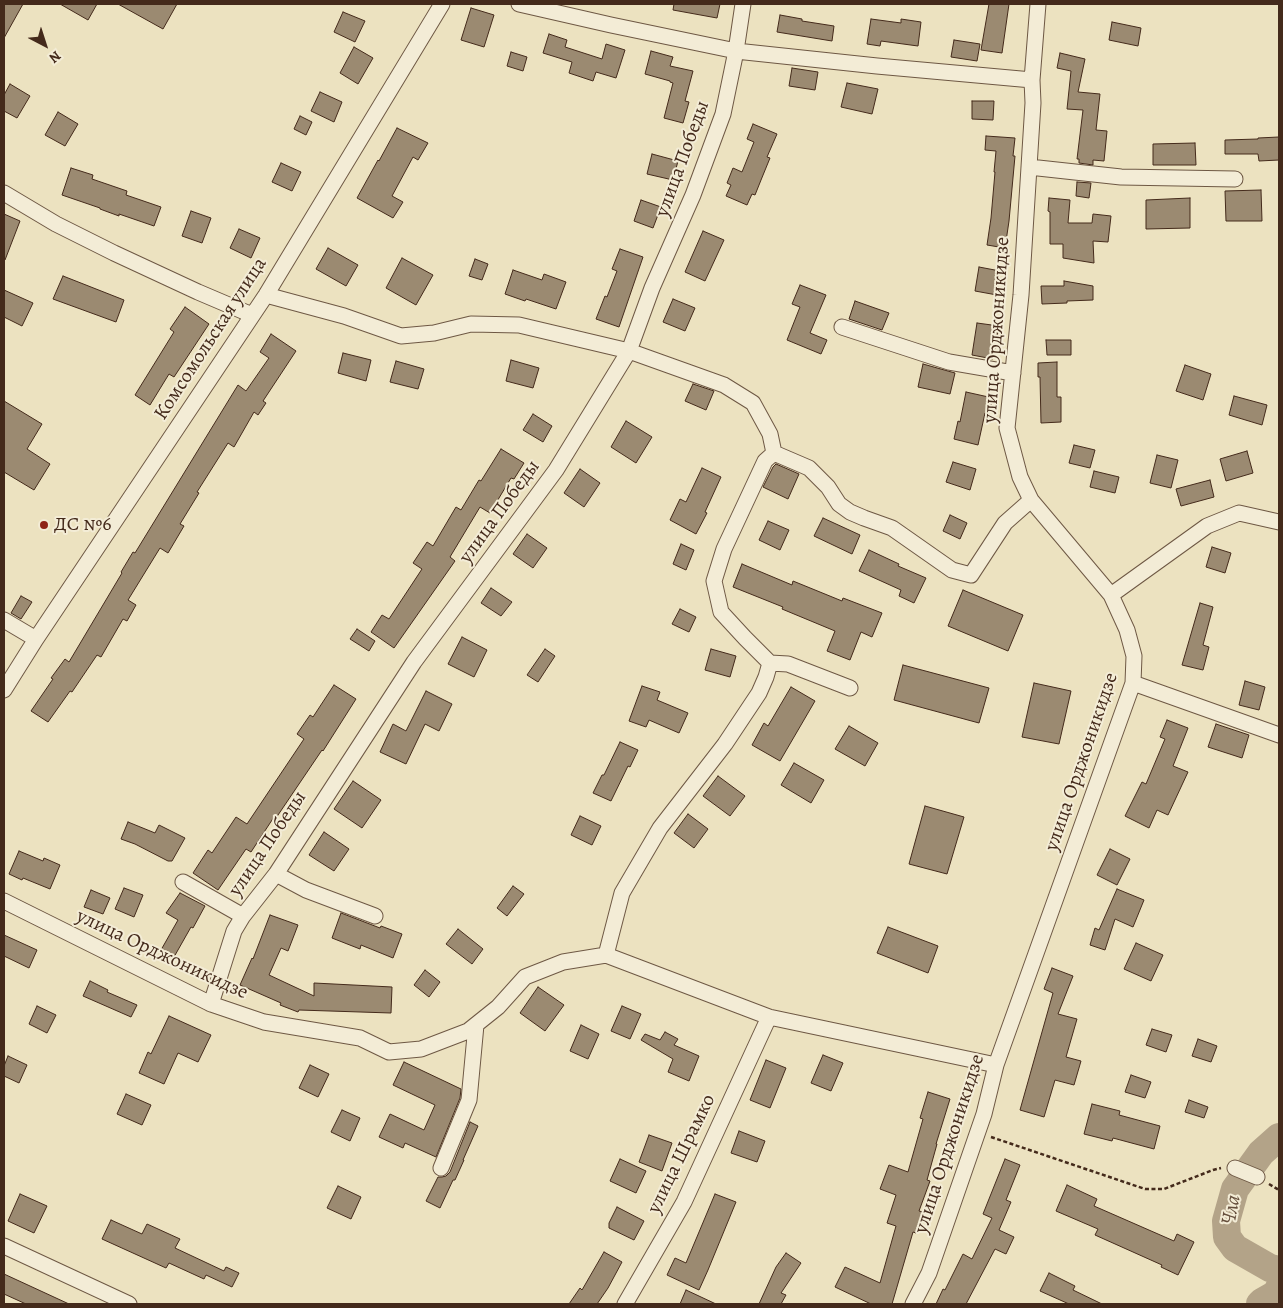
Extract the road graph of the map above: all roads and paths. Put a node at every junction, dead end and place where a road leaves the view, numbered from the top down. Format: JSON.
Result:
{"nodes":[{"id":1,"x":442,"y":4,"type":"edge"},
{"id":2,"x":519,"y":4,"type":"edge"},
{"id":3,"x":743,"y":4,"type":"edge"},
{"id":4,"x":1038,"y":4,"type":"edge"},
{"id":5,"x":736,"y":51,"type":"junction"},
{"id":6,"x":1032,"y":80,"type":"junction"},
{"id":7,"x":1029,"y":167,"type":"junction"},
{"id":8,"x":1234,"y":179,"type":"dead end"},
{"id":9,"x":4,"y":193,"type":"edge"},
{"id":10,"x":266,"y":295,"type":"junction"},
{"id":11,"x":252,"y":315,"type":"junction"},
{"id":12,"x":842,"y":328,"type":"dead end"},
{"id":13,"x":629,"y":351,"type":"junction"},
{"id":14,"x":1013,"y":373,"type":"junction"},
{"id":15,"x":774,"y":453,"type":"junction"},
{"id":16,"x":1031,"y":500,"type":"junction"},
{"id":17,"x":1279,"y":522,"type":"edge"},
{"id":18,"x":1110,"y":595,"type":"junction"},
{"id":19,"x":4,"y":620,"type":"edge"},
{"id":20,"x":36,"y":639,"type":"junction"},
{"id":21,"x":770,"y":663,"type":"junction"},
{"id":22,"x":1133,"y":684,"type":"junction"},
{"id":23,"x":850,"y":688,"type":"dead end"},
{"id":24,"x":4,"y":690,"type":"edge"},
{"id":25,"x":1279,"y":735,"type":"edge"},
{"id":26,"x":276,"y":874,"type":"junction"},
{"id":27,"x":182,"y":882,"type":"dead end"},
{"id":28,"x":4,"y":901,"type":"edge"},
{"id":29,"x":243,"y":916,"type":"junction"},
{"id":30,"x":375,"y":916,"type":"dead end"},
{"id":31,"x":606,"y":955,"type":"junction"},
{"id":32,"x":211,"y":1004,"type":"junction"},
{"id":33,"x":769,"y":1017,"type":"junction"},
{"id":34,"x":476,"y":1025,"type":"junction"},
{"id":35,"x":996,"y":1065,"type":"junction"},
{"id":36,"x":978,"y":1132,"type":"junction"},
{"id":37,"x":441,"y":1168,"type":"dead end"},
{"id":38,"x":1235,"y":1168,"type":"joint"},
{"id":39,"x":1257,"y":1177,"type":"dead end"},
{"id":40,"x":4,"y":1246,"type":"edge"},
{"id":41,"x":129,"y":1304,"type":"edge"},
{"id":42,"x":625,"y":1304,"type":"edge"},
{"id":43,"x":913,"y":1304,"type":"edge"}],
"edges":[{"from":1,"to":10,"type":"street","name":"Комсомольская улица"},
{"from":2,"to":5,"type":"street"},
{"from":3,"to":5,"type":"street","name":"улица Победы"},
{"from":4,"to":6,"type":"street","name":"улица Орджоникидзе"},
{"from":5,"to":6,"type":"street"},
{"from":5,"to":13,"type":"street","name":"улица Победы"},
{"from":6,"to":7,"type":"street","name":"улица Орджоникидзе"},
{"from":7,"to":8,"type":"street"},
{"from":7,"to":14,"type":"street","name":"улица Орджоникидзе"},
{"from":9,"to":11,"type":"street"},
{"from":10,"to":11,"type":"street","name":"Комсомольская улица"},
{"from":10,"to":13,"type":"street"},
{"from":11,"to":20,"type":"street","name":"Комсомольская улица"},
{"from":12,"to":14,"type":"street"},
{"from":13,"to":15,"type":"street"},
{"from":13,"to":26,"type":"street","name":"улица Победы"},
{"from":14,"to":16,"type":"street","name":"улица Орджоникидзе"},
{"from":15,"to":16,"type":"street"},
{"from":15,"to":21,"type":"street"},
{"from":16,"to":18,"type":"street","name":"улица Орджоникидзе"},
{"from":17,"to":18,"type":"street"},
{"from":18,"to":22,"type":"street","name":"улица Орджоникидзе"},
{"from":19,"to":20,"type":"street"},
{"from":20,"to":24,"type":"street","name":"Комсомольская улица"},
{"from":21,"to":23,"type":"street"},
{"from":21,"to":31,"type":"street"},
{"from":22,"to":25,"type":"street"},
{"from":22,"to":35,"type":"street","name":"улица Орджоникидзе"},
{"from":26,"to":29,"type":"street","name":"улица Победы"},
{"from":26,"to":30,"type":"street"},
{"from":27,"to":29,"type":"street"},
{"from":28,"to":32,"type":"street","name":"улица Орджоникидзе"},
{"from":29,"to":32,"type":"street","name":"улица Победы"},
{"from":31,"to":33,"type":"street"},
{"from":31,"to":34,"type":"street","name":"улица Орджоникидзе"},
{"from":32,"to":34,"type":"street","name":"улица Орджоникидзе"},
{"from":33,"to":35,"type":"street"},
{"from":33,"to":42,"type":"street","name":"улица Шрамко"},
{"from":34,"to":37,"type":"street"},
{"from":35,"to":36,"type":"street","name":"улица Орджоникидзе"},
{"from":36,"to":38,"type":"path"},
{"from":36,"to":43,"type":"street","name":"улица Орджоникидзе"},
{"from":38,"to":39,"type":"street"},
{"from":40,"to":41,"type":"street"}]}
